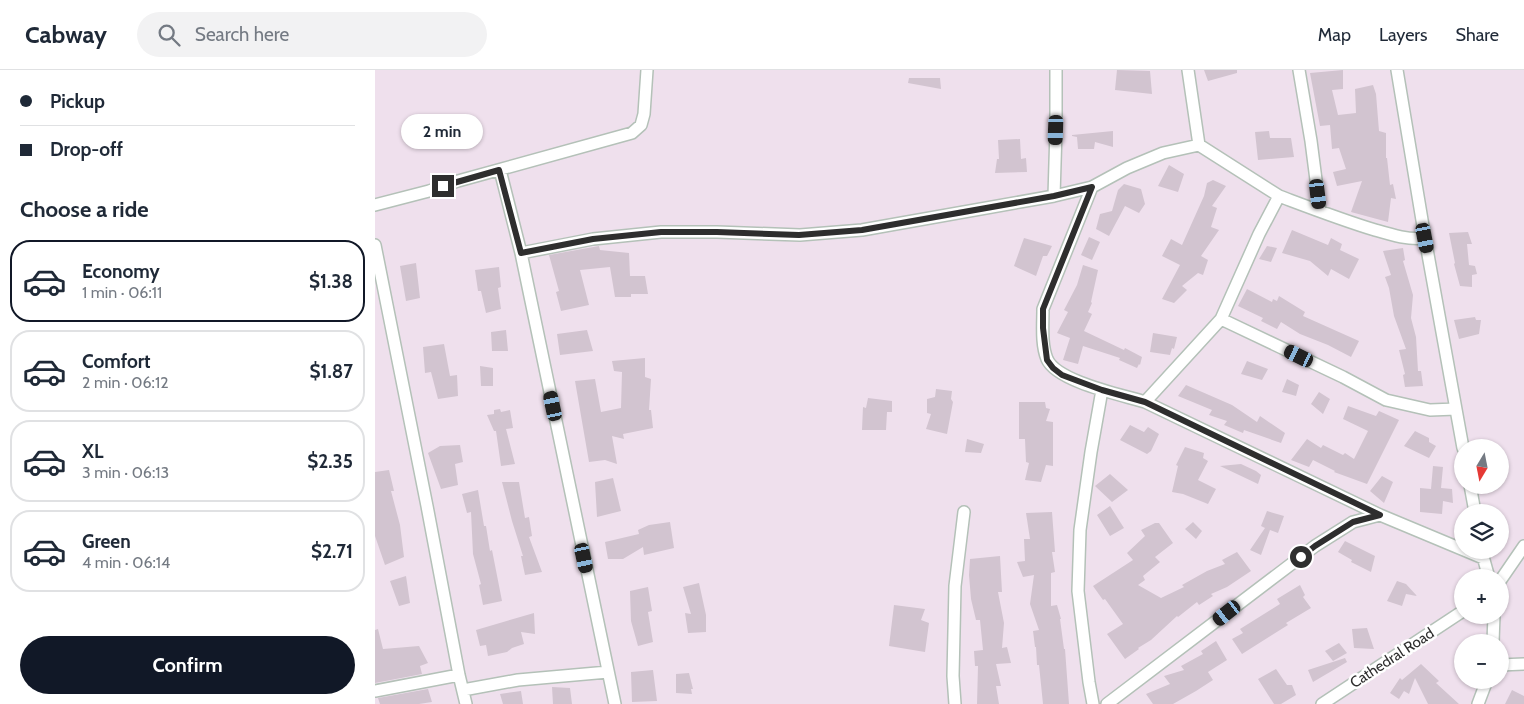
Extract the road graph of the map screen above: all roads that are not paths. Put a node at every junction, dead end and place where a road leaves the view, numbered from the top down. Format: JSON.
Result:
{"nodes":[{"id":1,"x":647,"y":70,"type":"edge"},
{"id":2,"x":1056,"y":70,"type":"edge"},
{"id":3,"x":1188,"y":70,"type":"edge"},
{"id":4,"x":1299,"y":70,"type":"edge"},
{"id":5,"x":1397,"y":70,"type":"edge"},
{"id":6,"x":1199,"y":145,"type":"junction"},
{"id":7,"x":499,"y":170,"type":"junction"},
{"id":8,"x":1092,"y":187,"type":"junction"},
{"id":9,"x":1054,"y":196,"type":"junction"},
{"id":10,"x":1279,"y":196,"type":"junction"},
{"id":11,"x":375,"y":205,"type":"edge"},
{"id":12,"x":1320,"y":211,"type":"junction"},
{"id":13,"x":1425,"y":238,"type":"junction"},
{"id":14,"x":375,"y":245,"type":"edge"},
{"id":15,"x":521,"y":253,"type":"junction"},
{"id":16,"x":377,"y":261,"type":"edge"},
{"id":17,"x":1221,"y":319,"type":"junction"},
{"id":18,"x":1102,"y":390,"type":"junction"},
{"id":19,"x":1145,"y":402,"type":"junction"},
{"id":20,"x":1457,"y":409,"type":"junction"},
{"id":21,"x":1462,"y":439,"type":"edge"},
{"id":22,"x":963,"y":512,"type":"dead end"},
{"id":23,"x":1380,"y":515,"type":"junction"},
{"id":24,"x":1454,"y":543,"type":"edge"},
{"id":25,"x":1524,"y":546,"type":"edge"},
{"id":26,"x":1508,"y":569,"type":"edge"},
{"id":27,"x":1454,"y":617,"type":"edge"},
{"id":28,"x":1524,"y":664,"type":"edge"},
{"id":29,"x":1509,"y":665,"type":"edge"},
{"id":30,"x":608,"y":672,"type":"junction"},
{"id":31,"x":459,"y":675,"type":"junction"},
{"id":32,"x":1484,"y":689,"type":"edge"},
{"id":33,"x":463,"y":690,"type":"junction"},
{"id":34,"x":375,"y":691,"type":"edge"},
{"id":35,"x":466,"y":704,"type":"edge"},
{"id":36,"x":615,"y":704,"type":"edge"},
{"id":37,"x":955,"y":704,"type":"edge"},
{"id":38,"x":1093,"y":704,"type":"edge"},
{"id":39,"x":1107,"y":704,"type":"edge"},
{"id":40,"x":1322,"y":704,"type":"edge"},
{"id":41,"x":1478,"y":704,"type":"edge"}],
"edges":[{"from":1,"to":7,"type":"street"},
{"from":2,"to":9,"type":"street"},
{"from":3,"to":6,"type":"street"},
{"from":4,"to":12,"type":"street"},
{"from":5,"to":13,"type":"street"},
{"from":6,"to":8,"type":"street"},
{"from":6,"to":10,"type":"street"},
{"from":7,"to":11,"type":"street"},
{"from":7,"to":15,"type":"street"},
{"from":8,"to":9,"type":"street"},
{"from":8,"to":18,"type":"street"},
{"from":9,"to":15,"type":"street"},
{"from":10,"to":12,"type":"street"},
{"from":10,"to":17,"type":"street"},
{"from":12,"to":13,"type":"street"},
{"from":13,"to":20,"type":"street"},
{"from":14,"to":16,"type":"street"},
{"from":15,"to":30,"type":"street"},
{"from":16,"to":31,"type":"street"},
{"from":17,"to":19,"type":"street"},
{"from":17,"to":20,"type":"street"},
{"from":18,"to":19,"type":"street"},
{"from":18,"to":38,"type":"street"},
{"from":19,"to":23,"type":"street"},
{"from":20,"to":21,"type":"street"},
{"from":22,"to":37,"type":"street"},
{"from":23,"to":24,"type":"street"},
{"from":23,"to":39,"type":"street"},
{"from":25,"to":26,"type":"street"},
{"from":27,"to":40,"type":"street","name":"Cathedral Road"},
{"from":28,"to":29,"type":"street"},
{"from":30,"to":33,"type":"street"},
{"from":30,"to":36,"type":"street"},
{"from":31,"to":33,"type":"street"},
{"from":31,"to":34,"type":"street"},
{"from":32,"to":41,"type":"street"},
{"from":33,"to":35,"type":"street"}]}
